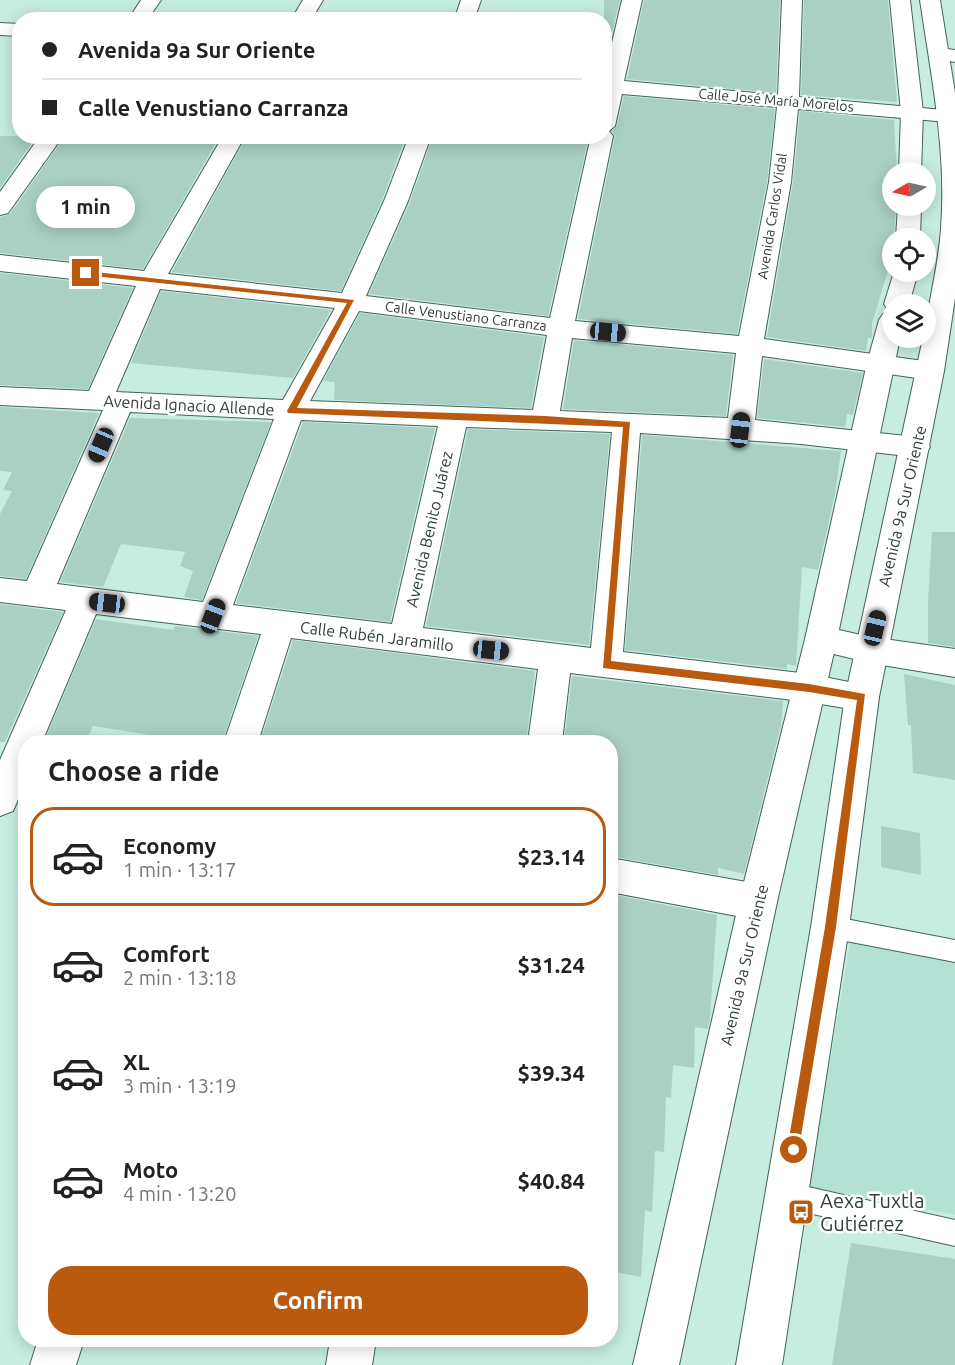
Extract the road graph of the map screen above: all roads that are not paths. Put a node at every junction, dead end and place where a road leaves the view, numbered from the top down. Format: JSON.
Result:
{"nodes":[{"id":1,"x":632,"y":0,"type":"edge"},
{"id":2,"x":792,"y":0,"type":"edge"},
{"id":3,"x":900,"y":0,"type":"edge"},
{"id":4,"x":930,"y":0,"type":"edge"},
{"id":5,"x":947,"y":55,"type":"edge"},
{"id":6,"x":612,"y":72,"type":"edge"},
{"id":7,"x":612,"y":86,"type":"edge"},
{"id":8,"x":788,"y":100,"type":"junction"},
{"id":9,"x":912,"y":112,"type":"junction"},
{"id":10,"x":948,"y":116,"type":"junction"},
{"id":11,"x":46,"y":144,"type":"edge"},
{"id":12,"x":229,"y":144,"type":"edge"},
{"id":13,"x":417,"y":144,"type":"edge"},
{"id":14,"x":600,"y":144,"type":"edge"},
{"id":15,"x":910,"y":162,"type":"edge"},
{"id":16,"x":954,"y":177,"type":"edge"},
{"id":17,"x":0,"y":208,"type":"edge"},
{"id":18,"x":0,"y":263,"type":"edge"},
{"id":19,"x":151,"y":281,"type":"junction"},
{"id":20,"x":351,"y":302,"type":"junction"},
{"id":21,"x":947,"y":312,"type":"edge"},
{"id":22,"x":561,"y":328,"type":"junction"},
{"id":23,"x":750,"y":346,"type":"junction"},
{"id":24,"x":884,"y":348,"type":"edge"},
{"id":25,"x":880,"y":363,"type":"junction"},
{"id":26,"x":931,"y":371,"type":"junction"},
{"id":27,"x":0,"y":396,"type":"edge"},
{"id":28,"x":109,"y":402,"type":"junction"},
{"id":29,"x":291,"y":411,"type":"junction"},
{"id":30,"x":454,"y":417,"type":"junction"},
{"id":31,"x":545,"y":419,"type":"junction"},
{"id":32,"x":627,"y":424,"type":"junction"},
{"id":33,"x":740,"y":430,"type":"junction"},
{"id":34,"x":865,"y":440,"type":"junction"},
{"id":35,"x":916,"y":447,"type":"junction"},
{"id":36,"x":0,"y":590,"type":"edge"},
{"id":37,"x":37,"y":594,"type":"junction"},
{"id":38,"x":86,"y":600,"type":"junction"},
{"id":39,"x":213,"y":616,"type":"junction"},
{"id":40,"x":280,"y":624,"type":"junction"},
{"id":41,"x":821,"y":639,"type":"junction"},
{"id":42,"x":404,"y":640,"type":"junction"},
{"id":43,"x":870,"y":650,"type":"junction"},
{"id":44,"x":556,"y":657,"type":"junction"},
{"id":45,"x":955,"y":663,"type":"edge"},
{"id":46,"x":606,"y":665,"type":"junction"},
{"id":47,"x":809,"y":688,"type":"junction"},
{"id":48,"x":862,"y":697,"type":"junction"},
{"id":49,"x":29,"y":735,"type":"edge"},
{"id":50,"x":243,"y":735,"type":"edge"},
{"id":51,"x":546,"y":735,"type":"edge"},
{"id":52,"x":18,"y":762,"type":"edge"},
{"id":53,"x":8,"y":786,"type":"edge"},
{"id":54,"x":618,"y":876,"type":"edge"},
{"id":55,"x":758,"y":902,"type":"junction"},
{"id":56,"x":830,"y":927,"type":"junction"},
{"id":57,"x":955,"y":951,"type":"edge"},
{"id":58,"x":786,"y":1195,"type":"junction"},
{"id":59,"x":955,"y":1233,"type":"edge"},
{"id":60,"x":59,"y":1347,"type":"edge"},
{"id":61,"x":352,"y":1347,"type":"edge"},
{"id":62,"x":53,"y":1365,"type":"edge"},
{"id":63,"x":348,"y":1365,"type":"edge"},
{"id":64,"x":656,"y":1365,"type":"edge"},
{"id":65,"x":759,"y":1365,"type":"edge"}],
"edges":[{"from":1,"to":6,"type":"street"},
{"from":2,"to":8,"type":"street","name":"Avenida Carlos Vidal"},
{"from":3,"to":9,"type":"street"},
{"from":4,"to":5,"type":"street","name":"Avenida 9a Sur Oriente"},
{"from":5,"to":10,"type":"street","name":"Avenida 9a Sur Oriente"},
{"from":7,"to":8,"type":"street","name":"Calle José María Morelos"},
{"from":8,"to":9,"type":"street","name":"Calle José María Morelos"},
{"from":8,"to":23,"type":"street","name":"Avenida Carlos Vidal"},
{"from":9,"to":10,"type":"street","name":"Calle José María Morelos"},
{"from":9,"to":15,"type":"street"},
{"from":10,"to":16,"type":"street","name":"Avenida 9a Sur Oriente"},
{"from":11,"to":17,"type":"street"},
{"from":12,"to":19,"type":"street"},
{"from":13,"to":20,"type":"street"},
{"from":14,"to":22,"type":"street"},
{"from":16,"to":21,"type":"street","name":"Avenida 9a Sur Oriente"},
{"from":18,"to":19,"type":"street","name":"Calle Venustiano Carranza"},
{"from":19,"to":20,"type":"street","name":"Calle Venustiano Carranza"},
{"from":19,"to":28,"type":"street"},
{"from":20,"to":22,"type":"street","name":"Calle Venustiano Carranza"},
{"from":20,"to":29,"type":"street"},
{"from":21,"to":26,"type":"street","name":"Avenida 9a Sur Oriente"},
{"from":22,"to":23,"type":"street","name":"Calle Venustiano Carranza"},
{"from":22,"to":31,"type":"street"},
{"from":23,"to":25,"type":"street","name":"Calle Venustiano Carranza"},
{"from":23,"to":33,"type":"street","name":"Avenida Carlos Vidal"},
{"from":24,"to":25,"type":"street","name":"Avenida 9a Sur Oriente"},
{"from":25,"to":26,"type":"street","name":"Calle Venustiano Carranza"},
{"from":25,"to":34,"type":"street","name":"Avenida 9a Sur Oriente"},
{"from":26,"to":35,"type":"street","name":"Avenida 9a Sur Oriente"},
{"from":27,"to":28,"type":"street","name":"Avenida Ignacio Allende"},
{"from":28,"to":29,"type":"street","name":"Avenida Ignacio Allende"},
{"from":28,"to":37,"type":"street"},
{"from":29,"to":30,"type":"street","name":"Avenida Ignacio Allende"},
{"from":29,"to":39,"type":"street"},
{"from":30,"to":31,"type":"street","name":"Avenida Ignacio Allende"},
{"from":30,"to":42,"type":"street","name":"Avenida Benito Juárez"},
{"from":31,"to":32,"type":"street","name":"Avenida Ignacio Allende"},
{"from":32,"to":33,"type":"street","name":"Avenida Ignacio Allende"},
{"from":32,"to":46,"type":"street"},
{"from":33,"to":34,"type":"street","name":"Avenida Ignacio Allende"},
{"from":34,"to":35,"type":"street","name":"Avenida Ignacio Allende"},
{"from":34,"to":41,"type":"street","name":"Avenida 9a Sur Oriente"},
{"from":35,"to":43,"type":"street","name":"Avenida 9a Sur Oriente"},
{"from":36,"to":37,"type":"street","name":"Calle Rubén Jaramillo"},
{"from":37,"to":38,"type":"street","name":"Calle Rubén Jaramillo"},
{"from":38,"to":39,"type":"street","name":"Calle Rubén Jaramillo"},
{"from":38,"to":49,"type":"street"},
{"from":39,"to":40,"type":"street","name":"Calle Rubén Jaramillo"},
{"from":40,"to":42,"type":"street","name":"Calle Rubén Jaramillo"},
{"from":40,"to":50,"type":"street"},
{"from":41,"to":43,"type":"street"},
{"from":41,"to":47,"type":"street","name":"Avenida 9a Sur Oriente"},
{"from":42,"to":44,"type":"street","name":"Calle Rubén Jaramillo"},
{"from":43,"to":45,"type":"street"},
{"from":43,"to":48,"type":"street","name":"Avenida 9a Sur Oriente"},
{"from":44,"to":46,"type":"street","name":"Calle Rubén Jaramillo"},
{"from":44,"to":51,"type":"street"},
{"from":46,"to":47,"type":"street","name":"Calle Rubén Jaramillo"},
{"from":47,"to":48,"type":"street","name":"Calle Rubén Jaramillo"},
{"from":47,"to":55,"type":"street","name":"Avenida 9a Sur Oriente"},
{"from":48,"to":56,"type":"street","name":"Avenida 9a Sur Oriente"},
{"from":52,"to":53,"type":"street"},
{"from":54,"to":55,"type":"street"},
{"from":55,"to":64,"type":"street","name":"Avenida 9a Sur Oriente"},
{"from":56,"to":57,"type":"lane"},
{"from":56,"to":58,"type":"street","name":"Avenida 9a Sur Oriente"},
{"from":58,"to":59,"type":"lane"},
{"from":58,"to":65,"type":"street","name":"Avenida 9a Sur Oriente"},
{"from":60,"to":62,"type":"street"},
{"from":61,"to":63,"type":"street"}]}
